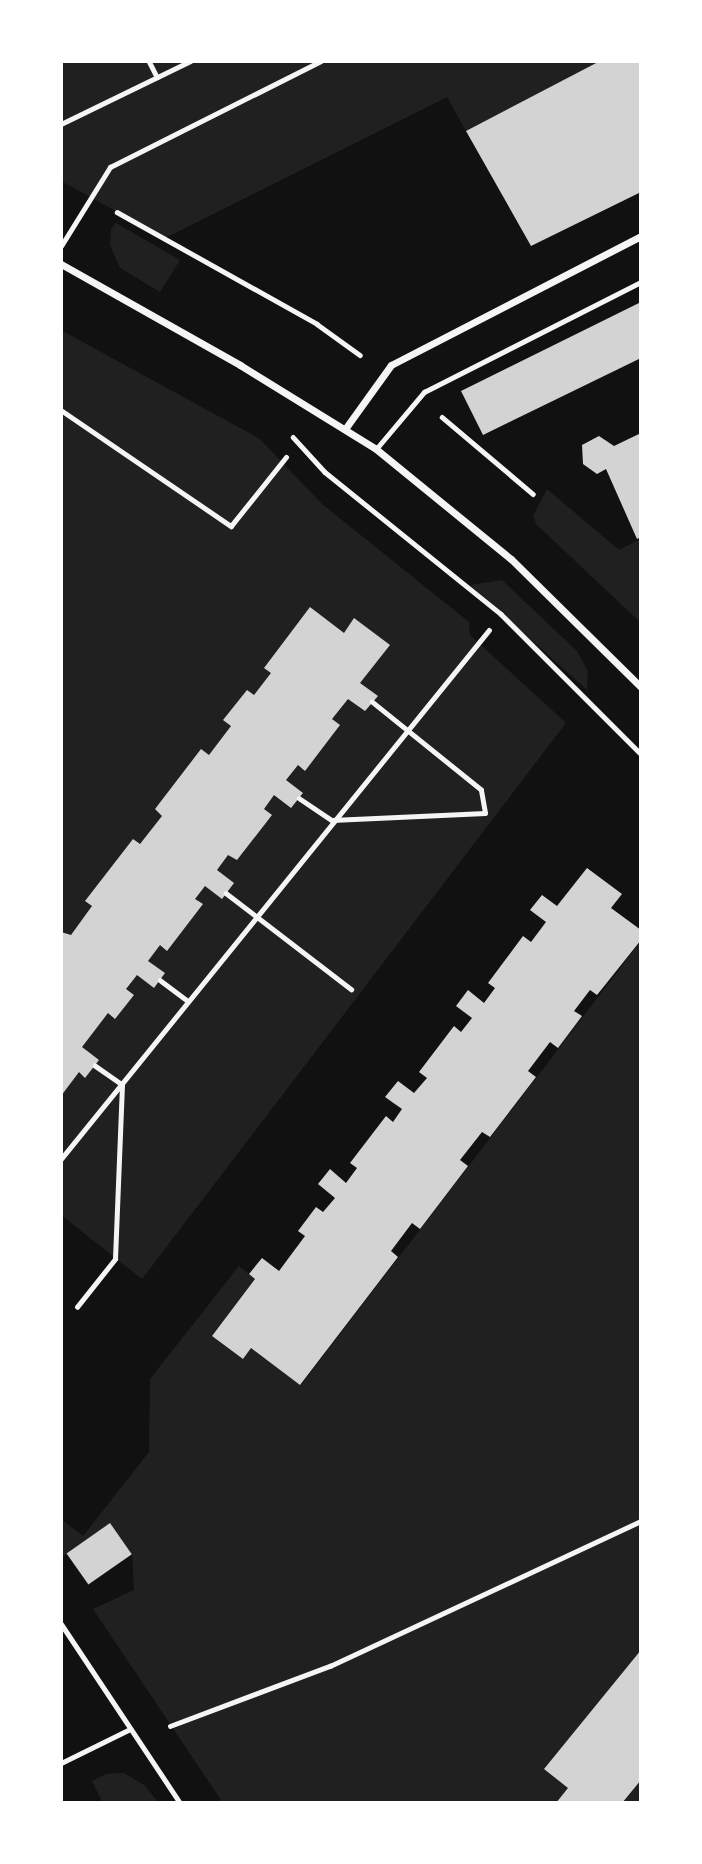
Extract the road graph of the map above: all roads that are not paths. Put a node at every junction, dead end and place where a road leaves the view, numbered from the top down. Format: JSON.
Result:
{"nodes":[{"id":1,"x":321,"y":61,"type":"edge"},
{"id":2,"x":641,"y":236,"type":"edge"},
{"id":3,"x":61,"y":246,"type":"edge"},
{"id":4,"x":61,"y":264,"type":"edge"},
{"id":5,"x":641,"y":282,"type":"edge"},
{"id":6,"x":345,"y":429,"type":"junction"},
{"id":7,"x":376,"y":449,"type":"junction"},
{"id":8,"x":641,"y":687,"type":"edge"},
{"id":9,"x":61,"y":1625,"type":"edge"},
{"id":10,"x":130,"y":1729,"type":"junction"},
{"id":11,"x":61,"y":1763,"type":"edge"},
{"id":12,"x":180,"y":1803,"type":"edge"}],
"edges":[{"from":1,"to":3,"type":"lane"},
{"from":2,"to":6,"type":"street"},
{"from":4,"to":6,"type":"street"},
{"from":5,"to":7,"type":"lane"},
{"from":6,"to":7,"type":"street"},
{"from":7,"to":8,"type":"street"},
{"from":9,"to":10,"type":"lane"},
{"from":10,"to":11,"type":"lane"},
{"from":10,"to":12,"type":"lane"}]}
